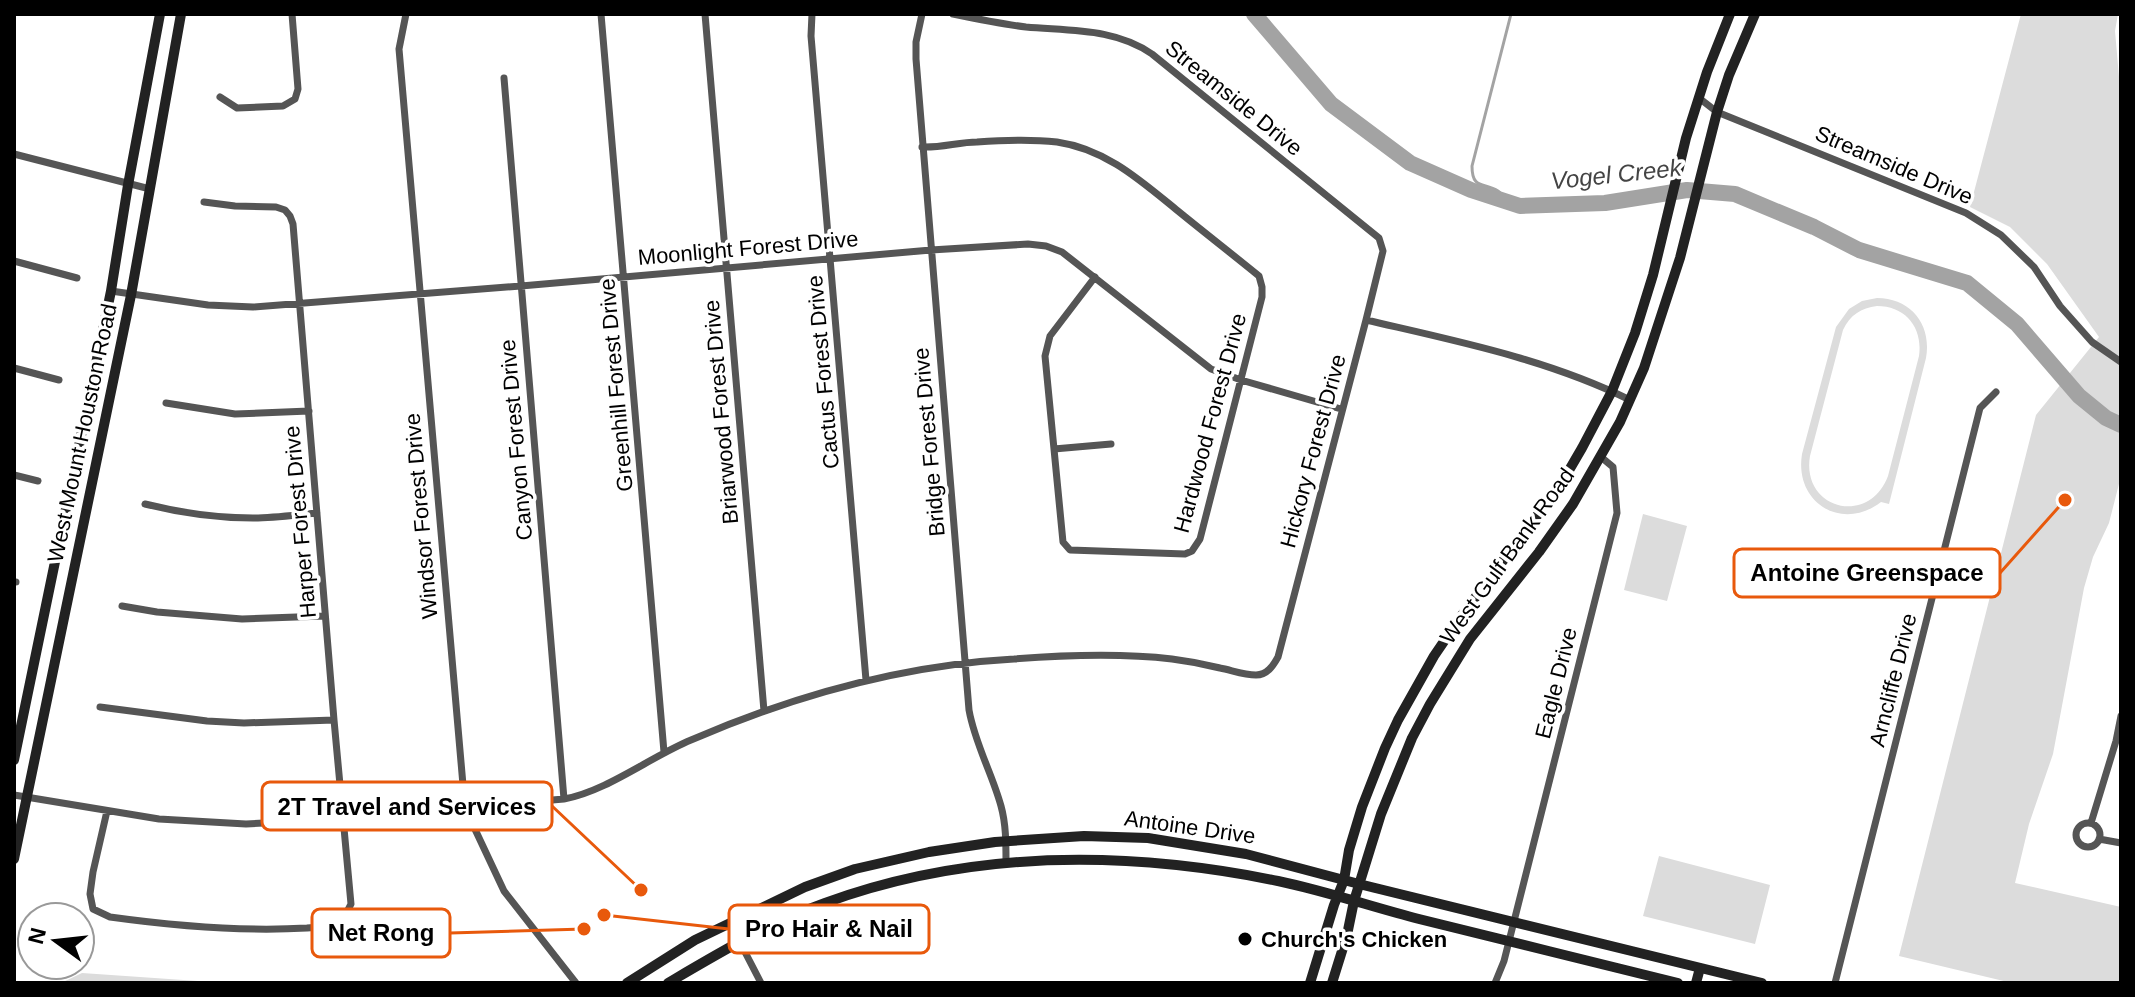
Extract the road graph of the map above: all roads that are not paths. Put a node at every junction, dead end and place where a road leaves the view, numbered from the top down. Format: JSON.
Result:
{"nodes":[{"id":1,"x":160,"y":14,"type":"edge"},
{"id":2,"x":181,"y":14,"type":"edge"},
{"id":3,"x":292,"y":14,"type":"edge"},
{"id":4,"x":406,"y":14,"type":"edge"},
{"id":5,"x":601,"y":14,"type":"edge"},
{"id":6,"x":705,"y":14,"type":"edge"},
{"id":7,"x":812,"y":14,"type":"edge"},
{"id":8,"x":922,"y":14,"type":"edge"},
{"id":9,"x":953,"y":14,"type":"edge"},
{"id":10,"x":1730,"y":14,"type":"edge"},
{"id":11,"x":1755,"y":14,"type":"edge"},
{"id":12,"x":504,"y":78,"type":"dead end"},
{"id":13,"x":220,"y":97,"type":"dead end"},
{"id":14,"x":1699,"y":98,"type":"junction"},
{"id":15,"x":1717,"y":112,"type":"junction"},
{"id":16,"x":922,"y":147,"type":"junction"},
{"id":17,"x":14,"y":154,"type":"edge"},
{"id":18,"x":128,"y":185,"type":"junction"},
{"id":19,"x":150,"y":189,"type":"junction"},
{"id":20,"x":204,"y":202,"type":"dead end"},
{"id":21,"x":1379,"y":238,"type":"joint"},
{"id":22,"x":1661,"y":241,"type":"junction"},
{"id":23,"x":1683,"y":248,"type":"junction"},
{"id":24,"x":931,"y":250,"type":"junction"},
{"id":25,"x":831,"y":259,"type":"junction"},
{"id":26,"x":14,"y":261,"type":"edge"},
{"id":27,"x":726,"y":268,"type":"junction"},
{"id":28,"x":625,"y":277,"type":"junction"},
{"id":29,"x":1095,"y":277,"type":"junction"},
{"id":30,"x":77,"y":278,"type":"dead end"},
{"id":31,"x":521,"y":286,"type":"junction"},
{"id":32,"x":111,"y":291,"type":"junction"},
{"id":33,"x":419,"y":294,"type":"junction"},
{"id":34,"x":131,"y":295,"type":"junction"},
{"id":35,"x":298,"y":304,"type":"junction"},
{"id":36,"x":1366,"y":320,"type":"junction"},
{"id":37,"x":2121,"y":362,"type":"edge"},
{"id":38,"x":14,"y":368,"type":"edge"},
{"id":39,"x":59,"y":380,"type":"dead end"},
{"id":40,"x":1241,"y":380,"type":"junction"},
{"id":41,"x":1612,"y":391,"type":"junction"},
{"id":42,"x":1996,"y":392,"type":"dead end"},
{"id":43,"x":1630,"y":400,"type":"junction"},
{"id":44,"x":166,"y":403,"type":"dead end"},
{"id":45,"x":1341,"y":409,"type":"junction"},
{"id":46,"x":309,"y":411,"type":"junction"},
{"id":47,"x":1111,"y":444,"type":"dead end"},
{"id":48,"x":1054,"y":449,"type":"junction"},
{"id":49,"x":1601,"y":457,"type":"junction"},
{"id":50,"x":14,"y":475,"type":"edge"},
{"id":51,"x":38,"y":481,"type":"dead end"},
{"id":52,"x":145,"y":504,"type":"dead end"},
{"id":53,"x":1546,"y":505,"type":"junction"},
{"id":54,"x":317,"y":513,"type":"junction"},
{"id":55,"x":1562,"y":519,"type":"junction"},
{"id":56,"x":122,"y":606,"type":"dead end"},
{"id":57,"x":325,"y":616,"type":"junction"},
{"id":58,"x":966,"y":664,"type":"junction"},
{"id":59,"x":866,"y":680,"type":"junction"},
{"id":60,"x":100,"y":707,"type":"dead end"},
{"id":61,"x":764,"y":711,"type":"junction"},
{"id":62,"x":2121,"y":716,"type":"edge"},
{"id":63,"x":334,"y":720,"type":"junction"},
{"id":64,"x":1385,"y":748,"type":"junction"},
{"id":65,"x":664,"y":752,"type":"junction"},
{"id":66,"x":1402,"y":759,"type":"junction"},
{"id":67,"x":14,"y":760,"type":"edge"},
{"id":68,"x":14,"y":795,"type":"edge"},
{"id":69,"x":27,"y":797,"type":"junction"},
{"id":70,"x":564,"y":799,"type":"junction"},
{"id":71,"x":1362,"y":807,"type":"junction"},
{"id":72,"x":465,"y":808,"type":"junction"},
{"id":73,"x":107,"y":811,"type":"junction"},
{"id":74,"x":1381,"y":814,"type":"junction"},
{"id":75,"x":343,"y":818,"type":"junction"},
{"id":76,"x":2091,"y":823,"type":"junction"},
{"id":77,"x":2099,"y":839,"type":"junction"},
{"id":78,"x":1006,"y":841,"type":"junction"},
{"id":79,"x":2121,"y":843,"type":"edge"},
{"id":80,"x":14,"y":859,"type":"edge"},
{"id":81,"x":1006,"y":862,"type":"junction"},
{"id":82,"x":1344,"y":880,"type":"junction"},
{"id":83,"x":1359,"y":884,"type":"junction"},
{"id":84,"x":1337,"y":896,"type":"junction"},
{"id":85,"x":1354,"y":901,"type":"junction"},
{"id":86,"x":1514,"y":921,"type":"junction"},
{"id":87,"x":730,"y":923,"type":"junction"},
{"id":88,"x":740,"y":941,"type":"junction"},
{"id":89,"x":1508,"y":942,"type":"junction"},
{"id":90,"x":1700,"y":968,"type":"junction"},
{"id":91,"x":576,"y":983,"type":"edge"},
{"id":92,"x":627,"y":983,"type":"edge"},
{"id":93,"x":668,"y":983,"type":"edge"},
{"id":94,"x":761,"y":983,"type":"edge"},
{"id":95,"x":1310,"y":983,"type":"edge"},
{"id":96,"x":1332,"y":983,"type":"edge"},
{"id":97,"x":1495,"y":983,"type":"edge"},
{"id":98,"x":1678,"y":983,"type":"edge"},
{"id":99,"x":1696,"y":983,"type":"edge"},
{"id":100,"x":1762,"y":983,"type":"edge"},
{"id":101,"x":1835,"y":983,"type":"edge"}],
"edges":[{"from":1,"to":18,"type":"main road","name":"West Mount Houston Road"},
{"from":2,"to":19,"type":"main road","name":"West Mount Houston Road"},
{"from":3,"to":13,"type":"street"},
{"from":4,"to":33,"type":"street","name":"Windsor Forest Drive"},
{"from":5,"to":28,"type":"street","name":"Greenhill Forest Drive"},
{"from":6,"to":27,"type":"street","name":"Briarwood Forest Drive"},
{"from":7,"to":25,"type":"street","name":"Cactus Forest Drive"},
{"from":8,"to":16,"type":"street","name":"Bridge Forest Drive"},
{"from":9,"to":21,"type":"street","name":"Streamside Drive"},
{"from":10,"to":14,"type":"main road","name":"West Gulf Bank Road"},
{"from":11,"to":15,"type":"main road","name":"West Gulf Bank Road"},
{"from":12,"to":31,"type":"street","name":"Canyon Forest Drive"},
{"from":14,"to":15,"type":"street","name":"Streamside Drive"},
{"from":14,"to":22,"type":"main road","name":"West Gulf Bank Road"},
{"from":15,"to":23,"type":"main road","name":"West Gulf Bank Road"},
{"from":15,"to":37,"type":"street","name":"Streamside Drive"},
{"from":16,"to":24,"type":"street","name":"Bridge Forest Drive"},
{"from":16,"to":40,"type":"street","name":"Hardwood Forest Drive"},
{"from":17,"to":18,"type":"street"},
{"from":18,"to":19,"type":"street"},
{"from":18,"to":32,"type":"main road","name":"West Mount Houston Road"},
{"from":19,"to":34,"type":"main road","name":"West Mount Houston Road"},
{"from":20,"to":35,"type":"street","name":"Harper Forest Drive"},
{"from":21,"to":36,"type":"street","name":"Hickory Forest Drive"},
{"from":22,"to":23,"type":"main road"},
{"from":22,"to":41,"type":"main road","name":"West Gulf Bank Road"},
{"from":23,"to":43,"type":"main road","name":"West Gulf Bank Road"},
{"from":24,"to":25,"type":"street","name":"Moonlight Forest Drive"},
{"from":24,"to":29,"type":"street","name":"Moonlight Forest Drive"},
{"from":24,"to":58,"type":"street","name":"Bridge Forest Drive"},
{"from":25,"to":27,"type":"street","name":"Moonlight Forest Drive"},
{"from":25,"to":59,"type":"street","name":"Cactus Forest Drive"},
{"from":26,"to":30,"type":"street"},
{"from":27,"to":28,"type":"street","name":"Moonlight Forest Drive"},
{"from":27,"to":61,"type":"street","name":"Briarwood Forest Drive"},
{"from":28,"to":31,"type":"street","name":"Moonlight Forest Drive"},
{"from":28,"to":65,"type":"street","name":"Greenhill Forest Drive"},
{"from":29,"to":40,"type":"street","name":"Moonlight Forest Drive"},
{"from":29,"to":48,"type":"street"},
{"from":31,"to":33,"type":"street","name":"Moonlight Forest Drive"},
{"from":31,"to":70,"type":"street","name":"Canyon Forest Drive"},
{"from":32,"to":34,"type":"street","name":"Moonlight Forest Drive"},
{"from":32,"to":67,"type":"main road","name":"West Mount Houston Road"},
{"from":33,"to":35,"type":"street","name":"Moonlight Forest Drive"},
{"from":33,"to":72,"type":"street","name":"Windsor Forest Drive"},
{"from":34,"to":35,"type":"street","name":"Moonlight Forest Drive"},
{"from":34,"to":69,"type":"main road","name":"West Mount Houston Road"},
{"from":35,"to":46,"type":"street","name":"Harper Forest Drive"},
{"from":36,"to":41,"type":"street"},
{"from":36,"to":45,"type":"street","name":"Hickory Forest Drive"},
{"from":38,"to":39,"type":"street"},
{"from":40,"to":45,"type":"street","name":"Moonlight Forest Drive"},
{"from":40,"to":48,"type":"street","name":"Hardwood Forest Drive"},
{"from":41,"to":43,"type":"street"},
{"from":41,"to":53,"type":"main road","name":"West Gulf Bank Road"},
{"from":42,"to":101,"type":"street","name":"Arncliffe Drive"},
{"from":43,"to":49,"type":"main road","name":"West Gulf Bank Road"},
{"from":44,"to":46,"type":"street"},
{"from":45,"to":58,"type":"street","name":"Hickory Forest Drive"},
{"from":46,"to":54,"type":"street","name":"Harper Forest Drive"},
{"from":47,"to":48,"type":"street"},
{"from":49,"to":55,"type":"main road","name":"West Gulf Bank Road"},
{"from":49,"to":86,"type":"street","name":"Eagle Drive"},
{"from":50,"to":51,"type":"street"},
{"from":52,"to":54,"type":"street"},
{"from":53,"to":55,"type":"main road"},
{"from":53,"to":64,"type":"main road","name":"West Gulf Bank Road"},
{"from":54,"to":57,"type":"street","name":"Harper Forest Drive"},
{"from":55,"to":66,"type":"main road","name":"West Gulf Bank Road"},
{"from":56,"to":57,"type":"street"},
{"from":57,"to":63,"type":"street","name":"Harper Forest Drive"},
{"from":58,"to":59,"type":"street"},
{"from":58,"to":78,"type":"street","name":"Bridge Forest Drive"},
{"from":59,"to":61,"type":"street"},
{"from":60,"to":63,"type":"street"},
{"from":61,"to":65,"type":"street"},
{"from":62,"to":76,"type":"street"},
{"from":63,"to":75,"type":"street","name":"Harper Forest Drive"},
{"from":64,"to":66,"type":"main road"},
{"from":64,"to":71,"type":"main road","name":"West Gulf Bank Road"},
{"from":65,"to":70,"type":"street"},
{"from":66,"to":74,"type":"main road","name":"West Gulf Bank Road"},
{"from":68,"to":69,"type":"street"},
{"from":69,"to":73,"type":"street"},
{"from":69,"to":80,"type":"main road","name":"West Mount Houston Road"},
{"from":70,"to":72,"type":"street"},
{"from":71,"to":74,"type":"main road"},
{"from":71,"to":82,"type":"main road","name":"West Gulf Bank Road"},
{"from":72,"to":75,"type":"street"},
{"from":72,"to":91,"type":"street","name":"Windsor Forest Drive"},
{"from":73,"to":75,"type":"street"},
{"from":73,"to":75,"type":"street","name":"Harper Forest Drive"},
{"from":74,"to":83,"type":"main road","name":"West Gulf Bank Road"},
{"from":76,"to":77,"type":"street"},
{"from":76,"to":77,"type":"street"},
{"from":77,"to":79,"type":"street"},
{"from":78,"to":81,"type":"street","name":"Bridge Forest Drive"},
{"from":78,"to":82,"type":"main road","name":"Antoine Drive"},
{"from":78,"to":87,"type":"main road","name":"Antoine Drive"},
{"from":81,"to":84,"type":"main road","name":"Antoine Drive"},
{"from":81,"to":88,"type":"main road","name":"Antoine Drive"},
{"from":82,"to":83,"type":"main road","name":"Antoine Drive"},
{"from":82,"to":84,"type":"main road","name":"West Gulf Bank Road"},
{"from":83,"to":85,"type":"main road","name":"West Gulf Bank Road"},
{"from":83,"to":86,"type":"main road","name":"Antoine Drive"},
{"from":84,"to":85,"type":"main road","name":"Antoine Drive"},
{"from":84,"to":95,"type":"main road","name":"West Gulf Bank Road"},
{"from":85,"to":89,"type":"main road","name":"Antoine Drive"},
{"from":85,"to":96,"type":"main road","name":"West Gulf Bank Road"},
{"from":86,"to":89,"type":"street","name":"Eagle Drive"},
{"from":86,"to":90,"type":"main road","name":"Antoine Drive"},
{"from":87,"to":88,"type":"street"},
{"from":87,"to":92,"type":"main road","name":"Antoine Drive"},
{"from":88,"to":93,"type":"main road","name":"Antoine Drive"},
{"from":88,"to":94,"type":"street"},
{"from":89,"to":97,"type":"street","name":"Eagle Drive"},
{"from":89,"to":98,"type":"main road","name":"Antoine Drive"},
{"from":90,"to":99,"type":"main road"},
{"from":90,"to":100,"type":"main road","name":"Antoine Drive"}]}
